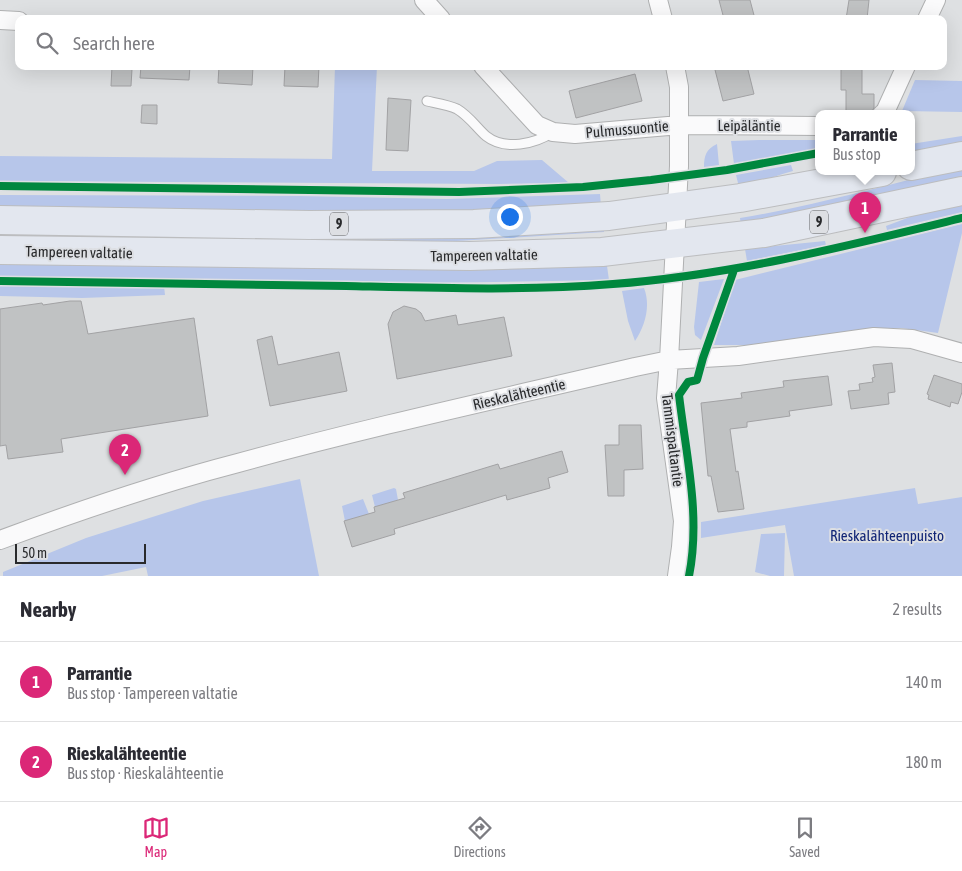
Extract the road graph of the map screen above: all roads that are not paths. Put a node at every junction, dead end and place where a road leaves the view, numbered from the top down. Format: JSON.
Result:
{"nodes":[{"id":1,"x":424,"y":0,"type":"edge"},
{"id":2,"x":658,"y":0,"type":"edge"},
{"id":3,"x":936,"y":0,"type":"edge"},
{"id":4,"x":438,"y":15,"type":"edge"},
{"id":5,"x":662,"y":15,"type":"edge"},
{"id":6,"x":929,"y":15,"type":"edge"},
{"id":7,"x":0,"y":20,"type":"edge"},
{"id":8,"x":15,"y":21,"type":"edge"},
{"id":9,"x":487,"y":70,"type":"edge"},
{"id":10,"x":676,"y":70,"type":"edge"},
{"id":11,"x":904,"y":70,"type":"edge"},
{"id":12,"x":427,"y":101,"type":"dead end"},
{"id":13,"x":886,"y":110,"type":"edge"},
{"id":14,"x":680,"y":125,"type":"junction"},
{"id":15,"x":815,"y":126,"type":"edge"},
{"id":16,"x":553,"y":132,"type":"junction"},
{"id":17,"x":962,"y":156,"type":"edge"},
{"id":18,"x":915,"y":165,"type":"edge"},
{"id":19,"x":866,"y":175,"type":"edge"},
{"id":20,"x":962,"y":191,"type":"edge"},
{"id":21,"x":677,"y":207,"type":"junction"},
{"id":22,"x":0,"y":220,"type":"edge"},
{"id":23,"x":675,"y":244,"type":"junction"},
{"id":24,"x":0,"y":250,"type":"edge"},
{"id":25,"x":962,"y":353,"type":"edge"},
{"id":26,"x":669,"y":360,"type":"junction"},
{"id":27,"x":0,"y":540,"type":"edge"},
{"id":28,"x":676,"y":576,"type":"edge"}],
"edges":[{"from":1,"to":4,"type":"street"},
{"from":2,"to":5,"type":"street"},
{"from":3,"to":6,"type":"street"},
{"from":7,"to":8,"type":"street"},
{"from":9,"to":16,"type":"street","name":"Pulmussuontie"},
{"from":10,"to":14,"type":"street"},
{"from":11,"to":13,"type":"street"},
{"from":12,"to":16,"type":"lane"},
{"from":14,"to":15,"type":"street","name":"Leipäläntie"},
{"from":14,"to":16,"type":"street","name":"Pulmussuontie"},
{"from":14,"to":21,"type":"street","name":"Pulmussuontie"},
{"from":17,"to":18,"type":"highway"},
{"from":19,"to":21,"type":"highway","name":"Tampereen valtatie","number":"9"},
{"from":20,"to":23,"type":"highway","name":"Tampereen valtatie","number":"9"},
{"from":21,"to":22,"type":"highway","name":"Tampereen valtatie","number":"9"},
{"from":21,"to":23,"type":"street","name":"Pulmussuontie"},
{"from":23,"to":24,"type":"highway","name":"Tampereen valtatie","number":"9"},
{"from":23,"to":26,"type":"street","name":"Tammispaltantie"},
{"from":25,"to":26,"type":"street","name":"Rieskalähteentie"},
{"from":26,"to":27,"type":"street","name":"Rieskalähteentie"},
{"from":26,"to":28,"type":"street","name":"Tammispaltantie"}]}
